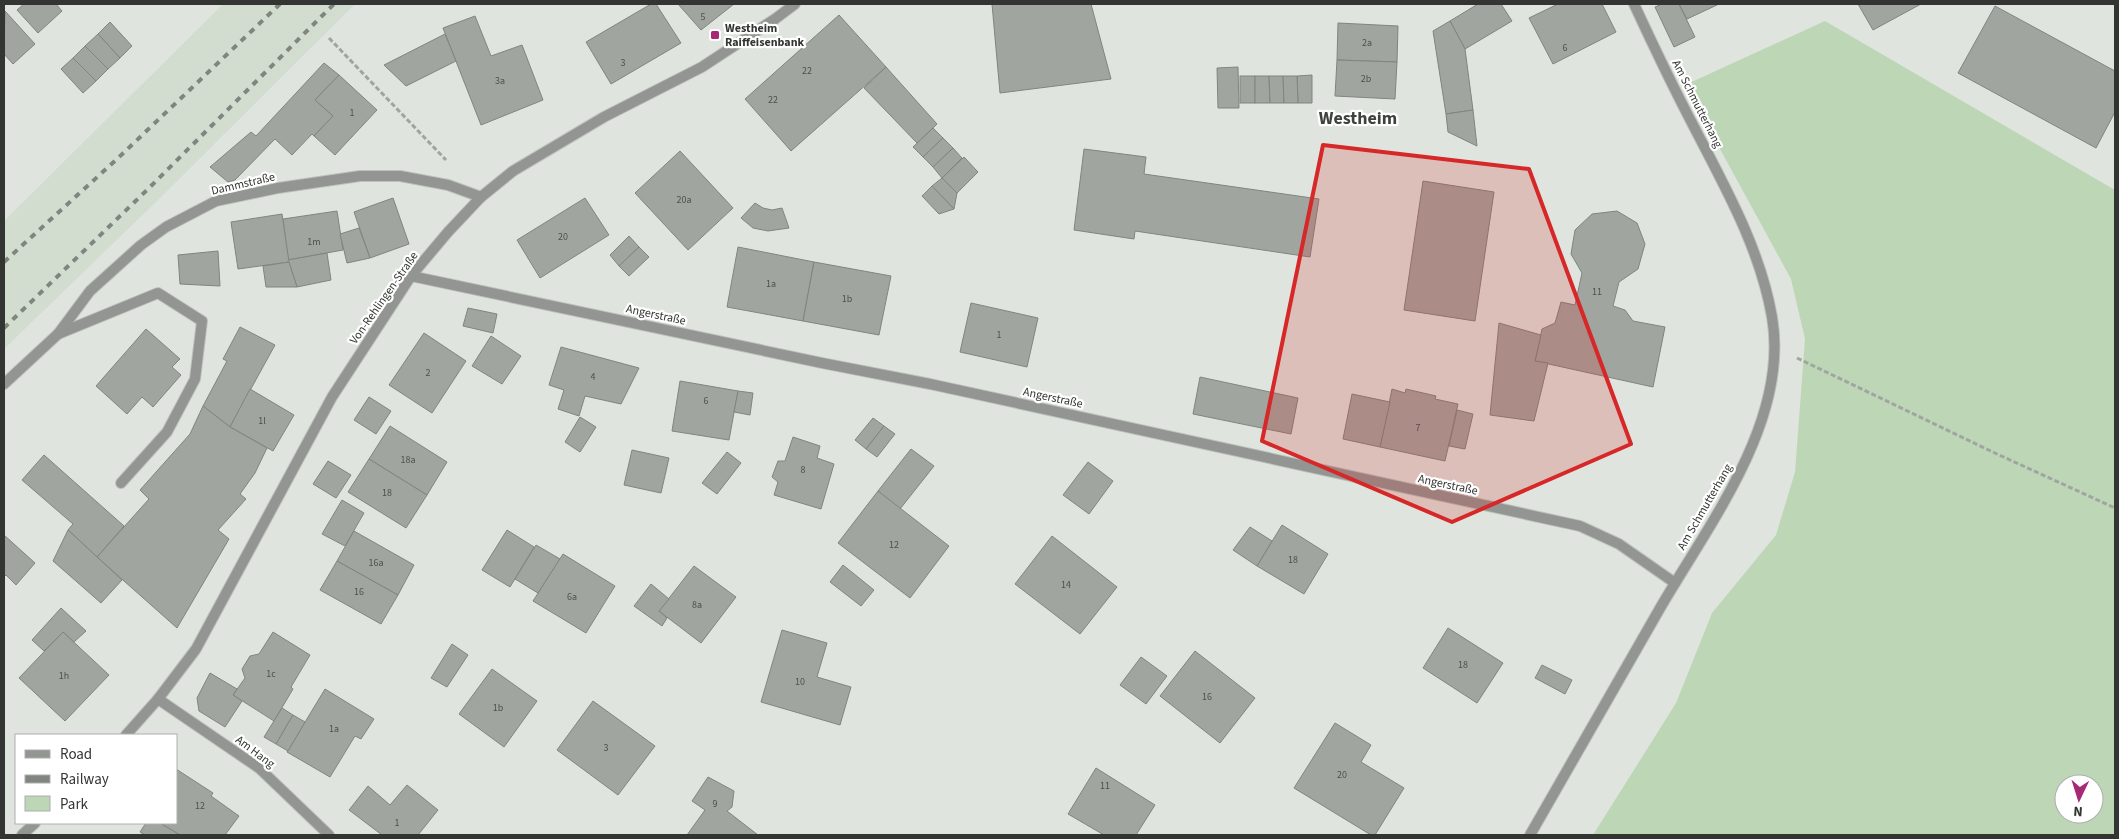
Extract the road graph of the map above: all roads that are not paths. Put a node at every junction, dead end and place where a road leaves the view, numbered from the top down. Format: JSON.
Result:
{"nodes":[{"id":1,"x":795,"y":4,"type":"edge"},
{"id":2,"x":1634,"y":4,"type":"edge"},
{"id":3,"x":481,"y":197,"type":"junction"},
{"id":4,"x":411,"y":276,"type":"junction"},
{"id":5,"x":58,"y":334,"type":"junction"},
{"id":6,"x":4,"y":384,"type":"edge"},
{"id":7,"x":121,"y":483,"type":"dead end"},
{"id":8,"x":1675,"y":583,"type":"junction"},
{"id":9,"x":158,"y":699,"type":"junction"},
{"id":10,"x":127,"y":734,"type":"edge"},
{"id":11,"x":34,"y":824,"type":"edge"},
{"id":12,"x":22,"y":835,"type":"edge"},
{"id":13,"x":330,"y":835,"type":"edge"},
{"id":14,"x":1530,"y":835,"type":"edge"}],
"edges":[{"from":1,"to":3,"type":"street","name":"Von-Rehlingen-Straße"},
{"from":2,"to":8,"type":"street","name":"Am Schmutterhang"},
{"from":3,"to":4,"type":"street","name":"Von-Rehlingen-Straße"},
{"from":3,"to":5,"type":"street","name":"Dammstraße"},
{"from":4,"to":8,"type":"street","name":"Angerstraße"},
{"from":4,"to":9,"type":"street","name":"Von-Rehlingen-Straße"},
{"from":5,"to":6,"type":"street","name":"Dammstraße"},
{"from":5,"to":7,"type":"street","name":"Dammstraße"},
{"from":8,"to":14,"type":"street","name":"Am Schmutterhang"},
{"from":9,"to":10,"type":"street","name":"Von-Rehlingen-Straße"},
{"from":9,"to":13,"type":"street","name":"Am Hang"},
{"from":11,"to":12,"type":"street"}]}
